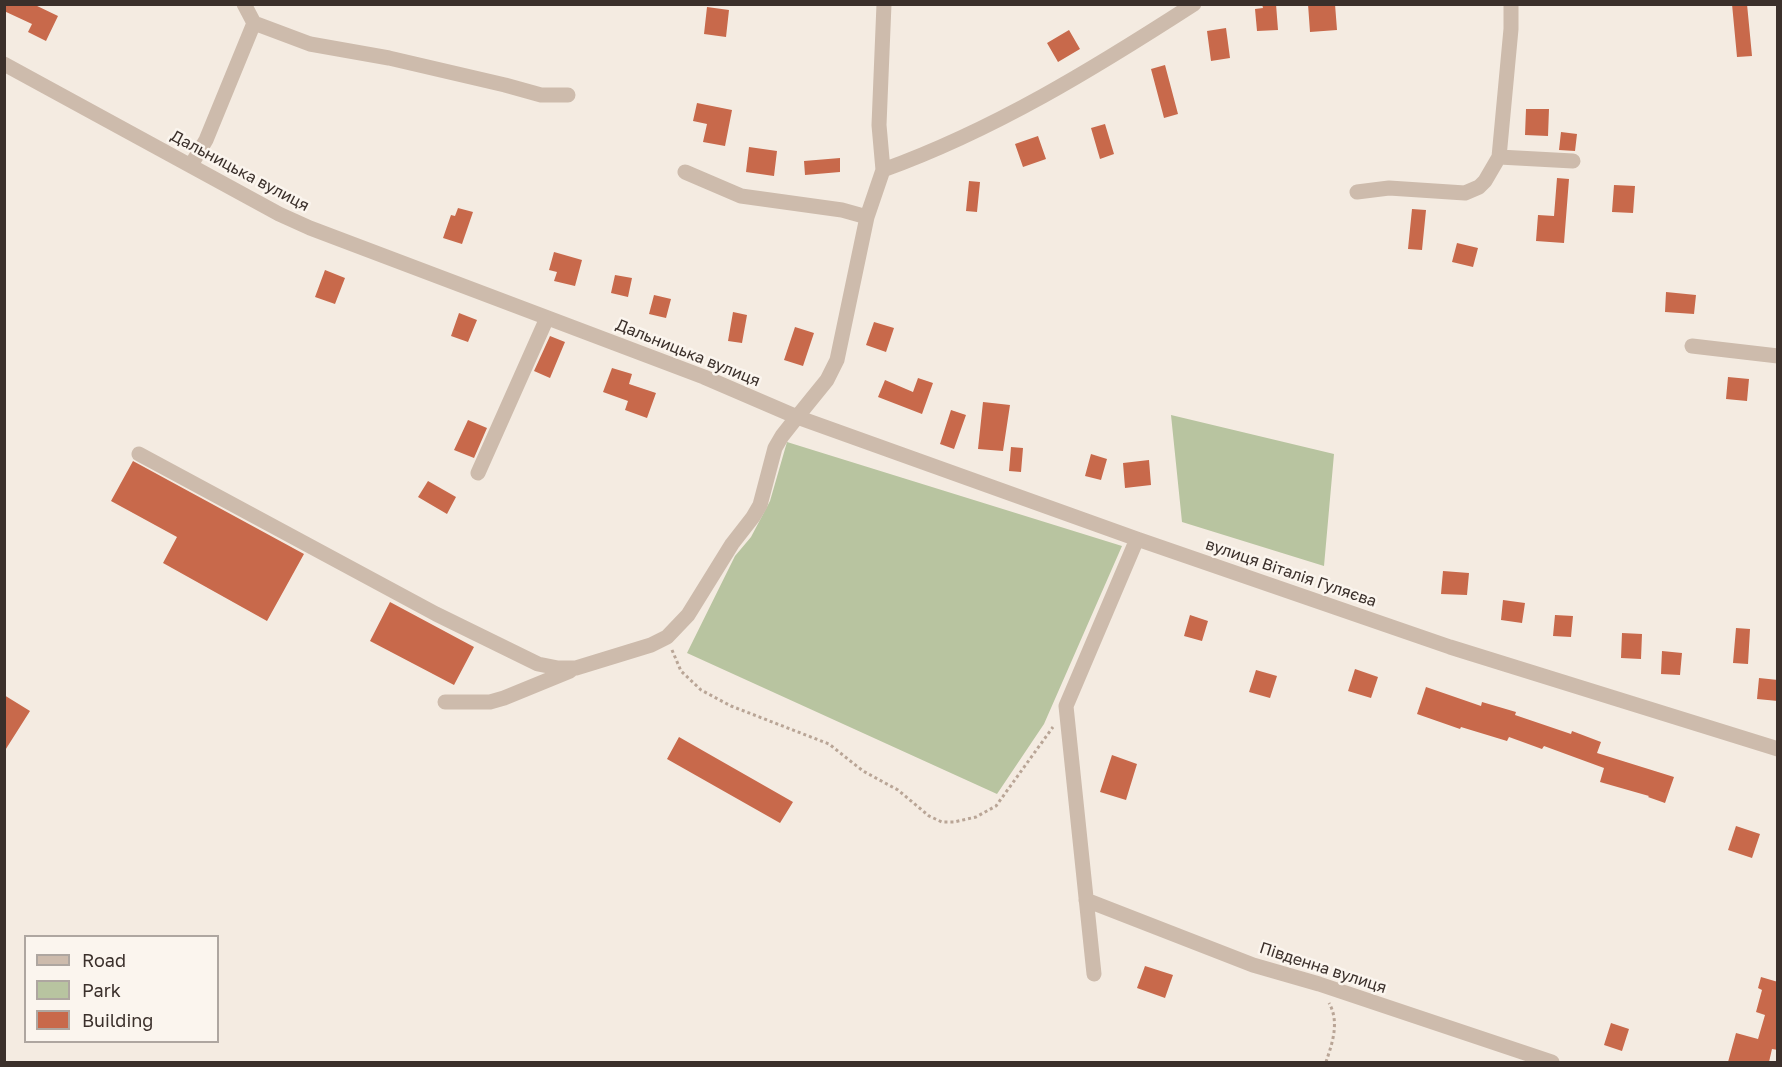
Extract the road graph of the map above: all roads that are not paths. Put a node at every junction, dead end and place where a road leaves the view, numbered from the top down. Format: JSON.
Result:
{"nodes":[{"id":1,"x":244,"y":4,"type":"edge"},
{"id":2,"x":884,"y":4,"type":"edge"},
{"id":3,"x":1194,"y":4,"type":"edge"},
{"id":4,"x":1511,"y":4,"type":"edge"},
{"id":5,"x":254,"y":24,"type":"junction"},
{"id":6,"x":4,"y":64,"type":"edge"},
{"id":7,"x":568,"y":95,"type":"dead end"},
{"id":8,"x":1498,"y":157,"type":"junction"},
{"id":9,"x":1573,"y":161,"type":"dead end"},
{"id":10,"x":191,"y":165,"type":"junction"},
{"id":11,"x":883,"y":170,"type":"junction"},
{"id":12,"x":685,"y":172,"type":"dead end"},
{"id":13,"x":1357,"y":192,"type":"dead end"},
{"id":14,"x":867,"y":217,"type":"junction"},
{"id":15,"x":547,"y":318,"type":"junction"},
{"id":16,"x":1692,"y":346,"type":"dead end"},
{"id":17,"x":1778,"y":356,"type":"edge"},
{"id":18,"x":797,"y":417,"type":"junction"},
{"id":19,"x":139,"y":454,"type":"dead end"},
{"id":20,"x":478,"y":473,"type":"dead end"},
{"id":21,"x":1137,"y":539,"type":"junction"},
{"id":22,"x":576,"y":668,"type":"junction"},
{"id":23,"x":445,"y":702,"type":"dead end"},
{"id":24,"x":1778,"y":749,"type":"edge"},
{"id":25,"x":1086,"y":900,"type":"junction"},
{"id":26,"x":1094,"y":974,"type":"dead end"},
{"id":27,"x":1552,"y":1062,"type":"edge"}],
"edges":[{"from":1,"to":5,"type":"street"},
{"from":2,"to":11,"type":"street"},
{"from":3,"to":11,"type":"street"},
{"from":4,"to":8,"type":"street"},
{"from":5,"to":7,"type":"street"},
{"from":5,"to":10,"type":"street"},
{"from":6,"to":10,"type":"street","name":"Дальницька вулиця"},
{"from":8,"to":9,"type":"street"},
{"from":8,"to":13,"type":"street"},
{"from":10,"to":15,"type":"street","name":"Дальницька вулиця"},
{"from":11,"to":14,"type":"street"},
{"from":12,"to":14,"type":"street"},
{"from":14,"to":18,"type":"street"},
{"from":15,"to":18,"type":"street","name":"Дальницька вулиця"},
{"from":15,"to":20,"type":"street"},
{"from":16,"to":17,"type":"street"},
{"from":18,"to":21,"type":"street","name":"вулиця Віталія Гуляєва"},
{"from":18,"to":22,"type":"street"},
{"from":19,"to":22,"type":"street"},
{"from":21,"to":24,"type":"street","name":"вулиця Віталія Гуляєва"},
{"from":21,"to":25,"type":"street"},
{"from":22,"to":23,"type":"street"},
{"from":25,"to":26,"type":"street"},
{"from":25,"to":27,"type":"street","name":"Південна вулиця"}]}
